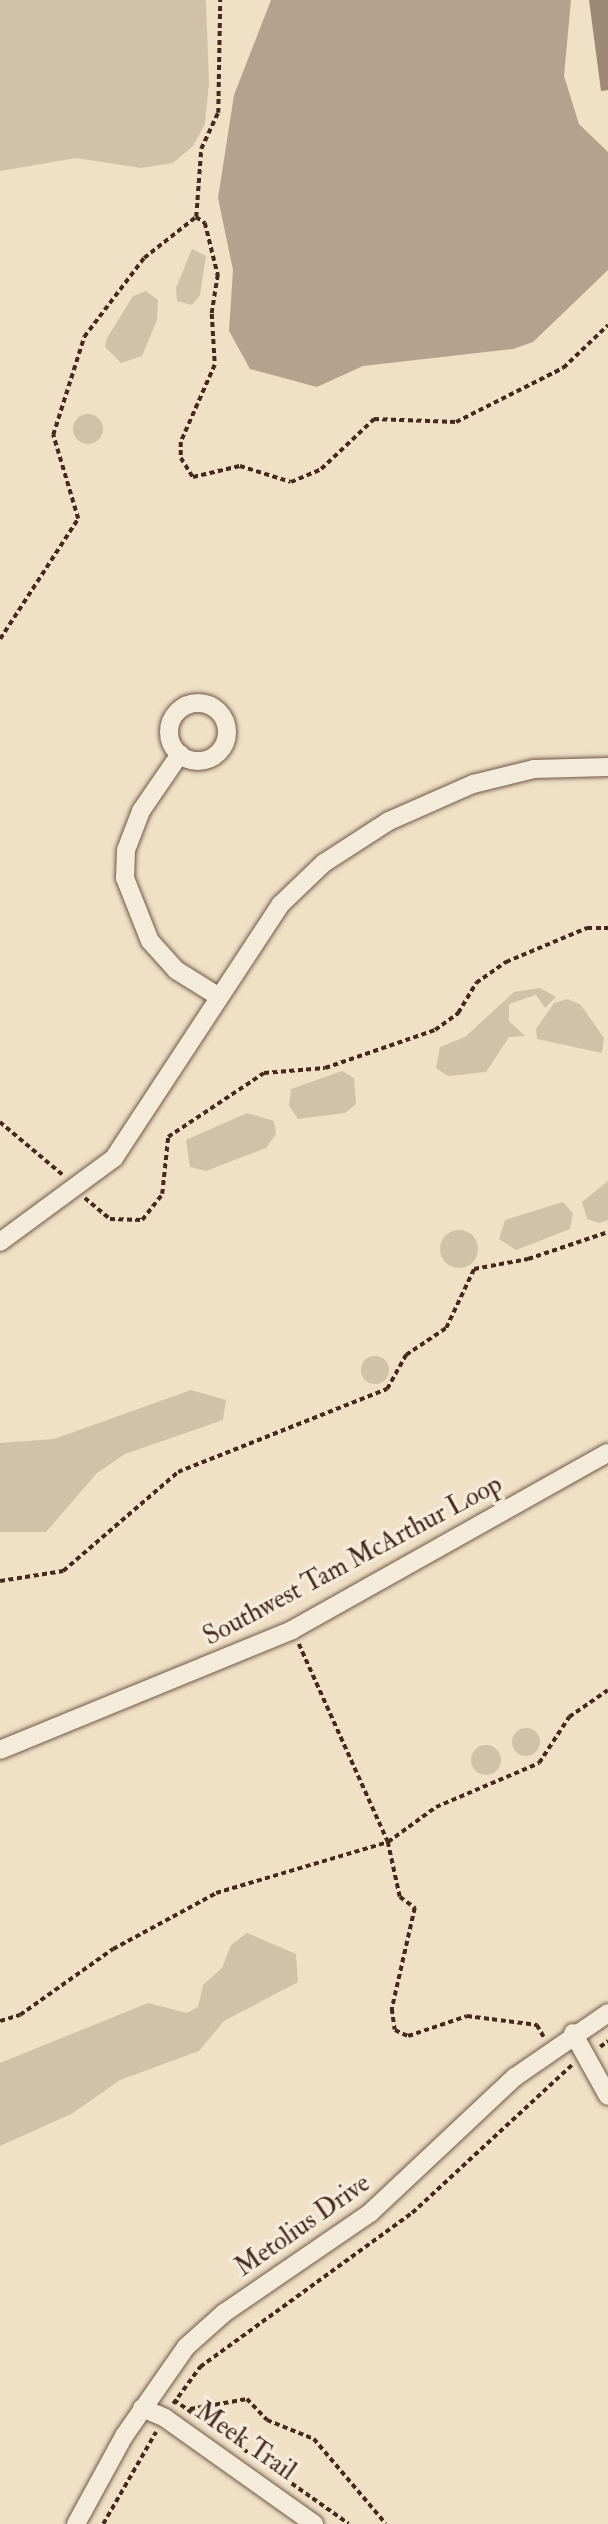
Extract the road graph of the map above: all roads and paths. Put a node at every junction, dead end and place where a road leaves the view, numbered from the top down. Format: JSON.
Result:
{"nodes":[{"id":1,"x":220,"y":0,"type":"edge"},
{"id":2,"x":196,"y":217,"type":"junction"},
{"id":3,"x":608,"y":325,"type":"edge"},
{"id":4,"x":0,"y":639,"type":"edge"},
{"id":5,"x":180,"y":754,"type":"dead end"},
{"id":6,"x":608,"y":766,"type":"edge"},
{"id":7,"x":608,"y":928,"type":"edge"},
{"id":8,"x":216,"y":995,"type":"junction"},
{"id":9,"x":0,"y":1122,"type":"edge"},
{"id":10,"x":77,"y":1189,"type":"junction"},
{"id":11,"x":608,"y":1232,"type":"edge"},
{"id":12,"x":0,"y":1242,"type":"edge"},
{"id":13,"x":608,"y":1453,"type":"edge"},
{"id":14,"x":0,"y":1581,"type":"edge"},
{"id":15,"x":292,"y":1630,"type":"junction"},
{"id":16,"x":608,"y":1690,"type":"edge"},
{"id":17,"x":0,"y":1750,"type":"edge"},
{"id":18,"x":388,"y":1842,"type":"junction"},
{"id":19,"x":608,"y":2013,"type":"edge"},
{"id":20,"x":0,"y":2021,"type":"edge"},
{"id":21,"x":573,"y":2033,"type":"junction"},
{"id":22,"x":608,"y":2041,"type":"edge"},
{"id":23,"x":552,"y":2048,"type":"junction"},
{"id":24,"x":587,"y":2054,"type":"junction"},
{"id":25,"x":567,"y":2068,"type":"junction"},
{"id":26,"x":608,"y":2096,"type":"edge"},
{"id":27,"x":153,"y":2390,"type":"junction"},
{"id":28,"x":175,"y":2400,"type":"junction"},
{"id":29,"x":142,"y":2408,"type":"junction"},
{"id":30,"x":190,"y":2409,"type":"junction"},
{"id":31,"x":165,"y":2418,"type":"junction"},
{"id":32,"x":76,"y":2524,"type":"edge"},
{"id":33,"x":103,"y":2524,"type":"edge"},
{"id":34,"x":314,"y":2524,"type":"edge"},
{"id":35,"x":349,"y":2524,"type":"edge"},
{"id":36,"x":386,"y":2524,"type":"edge"}],
"edges":[{"from":1,"to":2,"type":"path"},
{"from":2,"to":3,"type":"path"},
{"from":2,"to":4,"type":"path"},
{"from":5,"to":8,"type":"street"},
{"from":6,"to":8,"type":"street"},
{"from":7,"to":10,"type":"path"},
{"from":8,"to":10,"type":"street"},
{"from":9,"to":10,"type":"path"},
{"from":10,"to":12,"type":"street"},
{"from":11,"to":14,"type":"path"},
{"from":13,"to":15,"type":"street","name":"Southwest Tam McArthur Loop"},
{"from":15,"to":17,"type":"street","name":"Southwest Tam McArthur Loop"},
{"from":15,"to":18,"type":"path"},
{"from":16,"to":18,"type":"path"},
{"from":18,"to":20,"type":"path"},
{"from":18,"to":23,"type":"path"},
{"from":19,"to":21,"type":"street","name":"Metolius Drive"},
{"from":21,"to":23,"type":"street","name":"Metolius Drive"},
{"from":21,"to":24,"type":"street"},
{"from":22,"to":24,"type":"path"},
{"from":23,"to":25,"type":"path"},
{"from":23,"to":27,"type":"street","name":"Metolius Drive"},
{"from":24,"to":25,"type":"path"},
{"from":24,"to":26,"type":"street"},
{"from":25,"to":28,"type":"path"},
{"from":27,"to":28,"type":"path"},
{"from":27,"to":29,"type":"street","name":"Metolius Drive"},
{"from":28,"to":30,"type":"path"},
{"from":28,"to":31,"type":"path"},
{"from":29,"to":31,"type":"street","name":"Meek Trail"},
{"from":29,"to":32,"type":"street","name":"Metolius Drive"},
{"from":30,"to":35,"type":"path"},
{"from":30,"to":36,"type":"path"},
{"from":31,"to":33,"type":"path"},
{"from":31,"to":34,"type":"street","name":"Meek Trail"}]}
